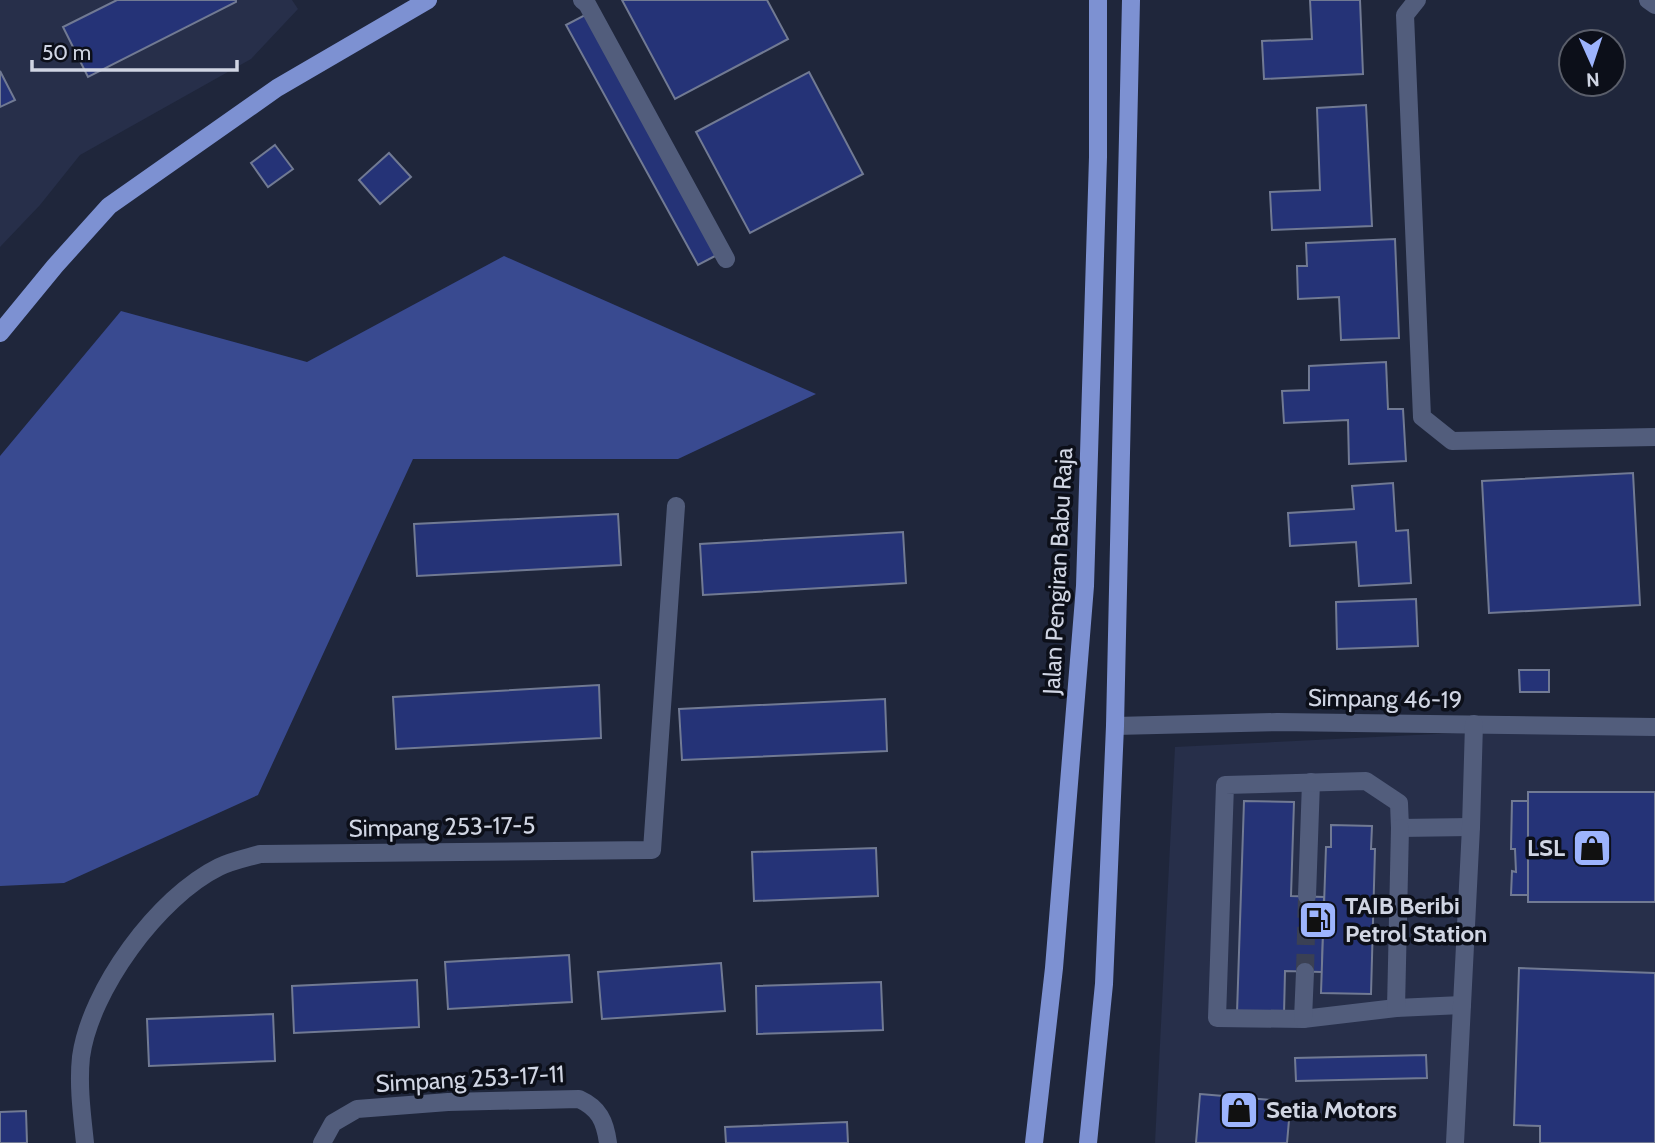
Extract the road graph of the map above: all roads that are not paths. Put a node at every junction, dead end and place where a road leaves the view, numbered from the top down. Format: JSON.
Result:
{"nodes":[{"id":1,"x":428,"y":0,"type":"edge"},
{"id":2,"x":1098,"y":0,"type":"edge"},
{"id":3,"x":1131,"y":0,"type":"edge"},
{"id":4,"x":1417,"y":0,"type":"edge"},
{"id":5,"x":1648,"y":0,"type":"edge"},
{"id":6,"x":588,"y":1,"type":"edge"},
{"id":7,"x":1655,"y":5,"type":"edge"},
{"id":8,"x":726,"y":260,"type":"dead end"},
{"id":9,"x":0,"y":333,"type":"edge"},
{"id":10,"x":1655,"y":437,"type":"edge"},
{"id":11,"x":676,"y":506,"type":"dead end"},
{"id":12,"x":1474,"y":724,"type":"junction"},
{"id":13,"x":1115,"y":726,"type":"junction"},
{"id":14,"x":1655,"y":727,"type":"edge"},
{"id":15,"x":1311,"y":782,"type":"junction"},
{"id":16,"x":1471,"y":827,"type":"junction"},
{"id":17,"x":1400,"y":828,"type":"junction"},
{"id":18,"x":1307,"y":896,"type":"tunnel mouth"},
{"id":19,"x":1305,"y":972,"type":"tunnel mouth"},
{"id":20,"x":1462,"y":1004,"type":"junction"},
{"id":21,"x":1396,"y":1008,"type":"junction"},
{"id":22,"x":1303,"y":1019,"type":"junction"},
{"id":23,"x":85,"y":1143,"type":"edge"},
{"id":24,"x":322,"y":1143,"type":"edge"},
{"id":25,"x":608,"y":1143,"type":"edge"},
{"id":26,"x":1034,"y":1143,"type":"edge"},
{"id":27,"x":1088,"y":1143,"type":"edge"},
{"id":28,"x":1455,"y":1143,"type":"edge"}],
"edges":[{"from":1,"to":9,"type":"main road"},
{"from":2,"to":26,"type":"main road","name":"Jalan Pengiran Babu Raja"},
{"from":3,"to":13,"type":"main road"},
{"from":4,"to":10,"type":"street"},
{"from":5,"to":7,"type":"street"},
{"from":6,"to":8,"type":"street"},
{"from":11,"to":23,"type":"street","name":"Simpang 253-17-5"},
{"from":12,"to":13,"type":"street","name":"Simpang 46-19"},
{"from":12,"to":14,"type":"street","name":"Simpang 46-19"},
{"from":12,"to":16,"type":"street"},
{"from":13,"to":27,"type":"main road"},
{"from":15,"to":17,"type":"street"},
{"from":15,"to":18,"type":"street"},
{"from":15,"to":22,"type":"street"},
{"from":16,"to":17,"type":"street"},
{"from":16,"to":20,"type":"street"},
{"from":17,"to":21,"type":"street"},
{"from":19,"to":22,"type":"street"},
{"from":20,"to":21,"type":"street"},
{"from":20,"to":28,"type":"street"},
{"from":21,"to":22,"type":"street"},
{"from":24,"to":25,"type":"street","name":"Simpang 253-17-11"}]}
